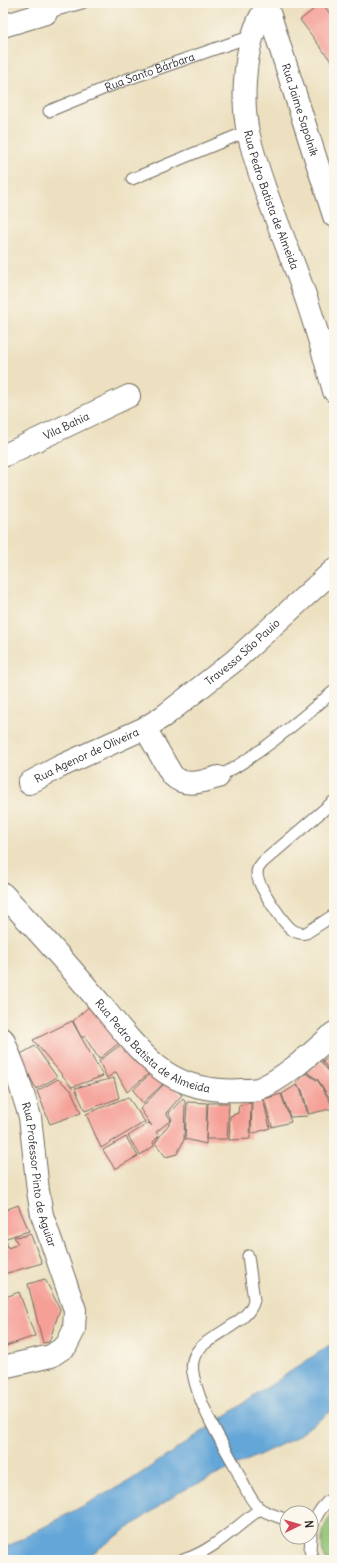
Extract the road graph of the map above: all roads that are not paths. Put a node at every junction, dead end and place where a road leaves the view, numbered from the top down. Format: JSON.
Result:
{"nodes":[{"id":1,"x":82,"y":3,"type":"edge"},
{"id":2,"x":267,"y":4,"type":"edge"},
{"id":3,"x":46,"y":13,"type":"joint"},
{"id":4,"x":3,"y":26,"type":"edge"},
{"id":5,"x":252,"y":36,"type":"junction"},
{"id":6,"x":49,"y":111,"type":"dead end"},
{"id":7,"x":248,"y":131,"type":"junction"},
{"id":8,"x":132,"y":179,"type":"dead end"},
{"id":9,"x":334,"y":216,"type":"edge"},
{"id":10,"x":334,"y":392,"type":"edge"},
{"id":11,"x":129,"y":396,"type":"dead end"},
{"id":12,"x":3,"y":456,"type":"edge"},
{"id":13,"x":334,"y":570,"type":"edge"},
{"id":14,"x":334,"y":691,"type":"edge"},
{"id":15,"x":145,"y":728,"type":"junction"},
{"id":16,"x":218,"y":777,"type":"joint"},
{"id":17,"x":30,"y":783,"type":"dead end"},
{"id":18,"x":334,"y":801,"type":"edge"},
{"id":19,"x":3,"y":894,"type":"edge"},
{"id":20,"x":334,"y":916,"type":"edge"},
{"id":21,"x":334,"y":1033,"type":"edge"},
{"id":22,"x":3,"y":1039,"type":"edge"},
{"id":23,"x":248,"y":1256,"type":"dead end"},
{"id":24,"x":3,"y":1367,"type":"edge"},
{"id":25,"x":334,"y":1497,"type":"edge"},
{"id":26,"x":260,"y":1509,"type":"junction"},
{"id":27,"x":319,"y":1512,"type":"edge"},
{"id":28,"x":279,"y":1517,"type":"edge"},
{"id":29,"x":310,"y":1545,"type":"edge"},
{"id":30,"x":183,"y":1560,"type":"edge"},
{"id":31,"x":313,"y":1560,"type":"edge"}],
"edges":[{"from":1,"to":3,"type":"lane"},
{"from":2,"to":5,"type":"street","name":"Rua Pedro Batista de Almeida"},
{"from":2,"to":9,"type":"street","name":"Rua Jaime Sapolnik"},
{"from":3,"to":4,"type":"street"},
{"from":5,"to":6,"type":"lane","name":"Rua Santo Bárbara"},
{"from":5,"to":7,"type":"street","name":"Rua Pedro Batista de Almeida"},
{"from":7,"to":8,"type":"lane"},
{"from":7,"to":10,"type":"street","name":"Rua Pedro Batista de Almeida"},
{"from":11,"to":12,"type":"street","name":"Vila Bahia"},
{"from":13,"to":15,"type":"street","name":"Travessa São Pauio"},
{"from":14,"to":16,"type":"lane"},
{"from":15,"to":16,"type":"street"},
{"from":15,"to":17,"type":"street","name":"Rua Agenor de Oliveira"},
{"from":18,"to":20,"type":"lane"},
{"from":19,"to":21,"type":"street","name":"Rua Pedro Batista de Almeida"},
{"from":22,"to":24,"type":"street","name":"Rua Professor Pinto de Aguiar"},
{"from":23,"to":26,"type":"lane"},
{"from":25,"to":27,"type":"lane"},
{"from":26,"to":28,"type":"lane"},
{"from":26,"to":30,"type":"lane"},
{"from":29,"to":31,"type":"lane"}]}
